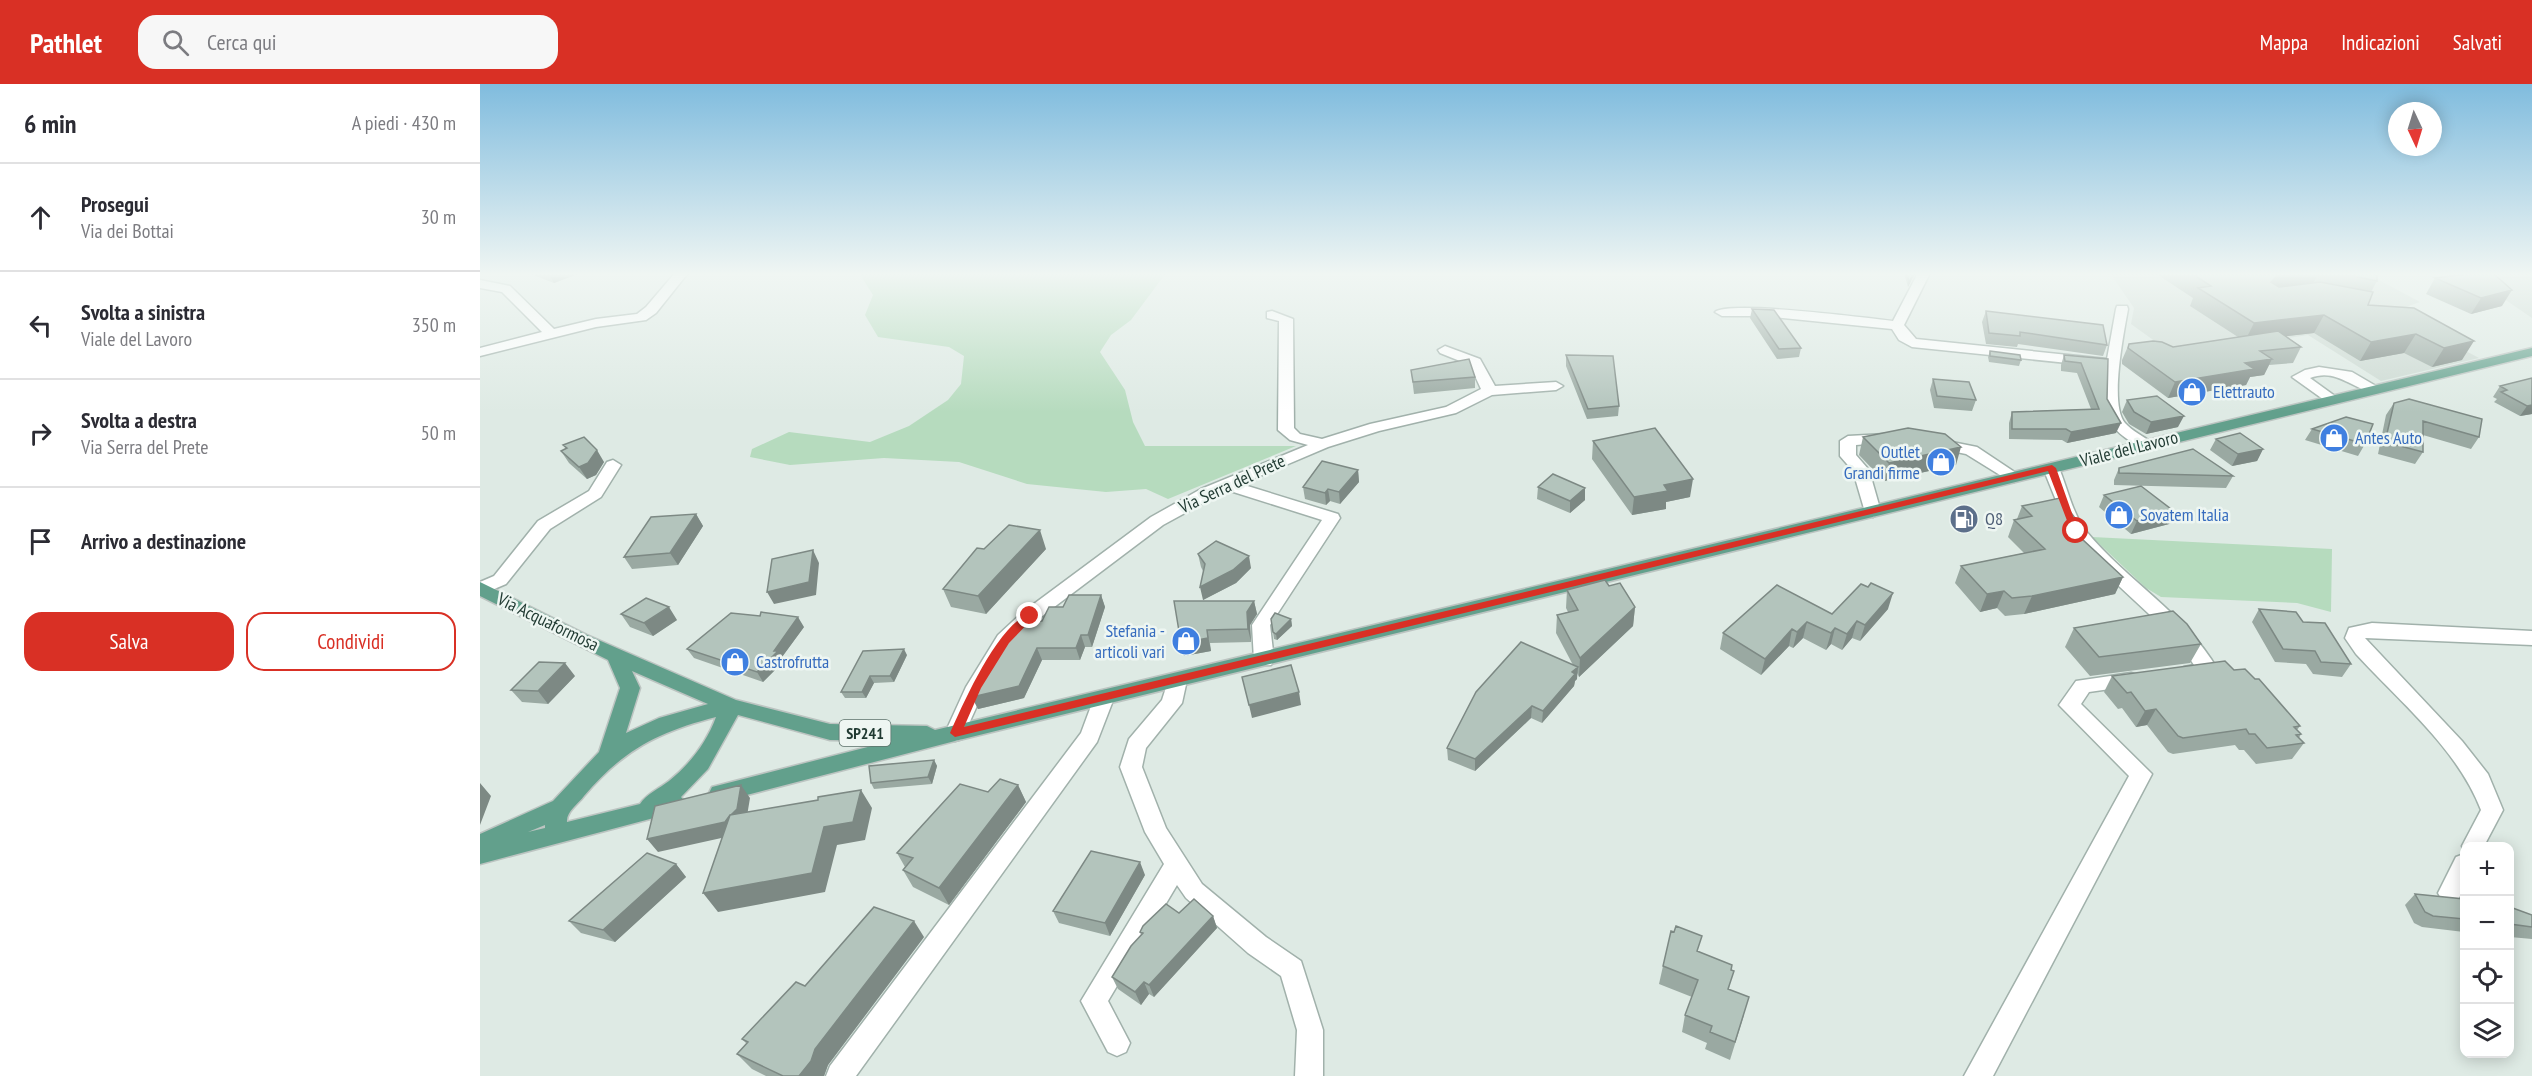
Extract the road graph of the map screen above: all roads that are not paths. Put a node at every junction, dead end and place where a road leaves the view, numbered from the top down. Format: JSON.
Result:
{"nodes":[{"id":1,"x":536,"y":319,"type":"edge"},
{"id":2,"x":625,"y":319,"type":"edge"},
{"id":3,"x":1286,"y":319,"type":"edge"},
{"id":4,"x":1838,"y":319,"type":"edge"},
{"id":5,"x":1900,"y":319,"type":"edge"},
{"id":6,"x":2119,"y":319,"type":"edge"},
{"id":7,"x":1897,"y":325,"type":"junction"},
{"id":8,"x":551,"y":334,"type":"junction"},
{"id":9,"x":1445,"y":350,"type":"dead end"},
{"id":10,"x":480,"y":352,"type":"edge"},
{"id":11,"x":2532,"y":352,"type":"edge"},
{"id":12,"x":2114,"y":364,"type":"junction"},
{"id":13,"x":1556,"y":386,"type":"dead end"},
{"id":14,"x":2374,"y":389,"type":"junction"},
{"id":15,"x":1489,"y":391,"type":"junction"},
{"id":16,"x":2332,"y":399,"type":"junction"},
{"id":17,"x":1900,"y":438,"type":"edge"},
{"id":18,"x":1920,"y":441,"type":"edge"},
{"id":19,"x":1323,"y":444,"type":"junction"},
{"id":20,"x":2146,"y":445,"type":"junction"},
{"id":21,"x":613,"y":465,"type":"dead end"},
{"id":22,"x":2052,"y":468,"type":"junction"},
{"id":23,"x":2014,"y":477,"type":"junction"},
{"id":24,"x":1226,"y":484,"type":"junction"},
{"id":25,"x":1873,"y":512,"type":"junction"},
{"id":26,"x":480,"y":588,"type":"edge"},
{"id":27,"x":2532,"y":639,"type":"edge"},
{"id":28,"x":616,"y":656,"type":"junction"},
{"id":29,"x":1264,"y":660,"type":"junction"},
{"id":30,"x":2174,"y":674,"type":"edge"},
{"id":31,"x":2151,"y":677,"type":"edge"},
{"id":32,"x":1177,"y":680,"type":"junction"},
{"id":33,"x":1104,"y":698,"type":"junction"},
{"id":34,"x":731,"y":705,"type":"junction"},
{"id":35,"x":955,"y":733,"type":"junction"},
{"id":36,"x":608,"y":756,"type":"junction"},
{"id":37,"x":561,"y":807,"type":"junction"},
{"id":38,"x":636,"y":814,"type":"junction"},
{"id":39,"x":557,"y":836,"type":"junction"},
{"id":40,"x":2475,"y":842,"type":"edge"},
{"id":41,"x":480,"y":844,"type":"edge"},
{"id":42,"x":480,"y":854,"type":"edge"},
{"id":43,"x":1177,"y":864,"type":"junction"},
{"id":44,"x":2460,"y":872,"type":"edge"},
{"id":45,"x":2450,"y":893,"type":"dead end"},
{"id":46,"x":1117,"y":1043,"type":"dead end"},
{"id":47,"x":840,"y":1076,"type":"edge"},
{"id":48,"x":1309,"y":1076,"type":"edge"},
{"id":49,"x":1978,"y":1076,"type":"edge"}],
"edges":[{"from":1,"to":8,"type":"street"},
{"from":2,"to":8,"type":"street"},
{"from":3,"to":19,"type":"street"},
{"from":4,"to":7,"type":"street"},
{"from":5,"to":7,"type":"street"},
{"from":6,"to":12,"type":"street"},
{"from":7,"to":12,"type":"street"},
{"from":8,"to":10,"type":"street"},
{"from":9,"to":15,"type":"street"},
{"from":11,"to":14,"type":"main road","name":"Viale del Lavoro"},
{"from":12,"to":20,"type":"street"},
{"from":13,"to":15,"type":"street"},
{"from":14,"to":16,"type":"main road","name":"Viale del Lavoro"},
{"from":14,"to":16,"type":"street"},
{"from":15,"to":19,"type":"street","name":"Via Serra del Prete"},
{"from":16,"to":20,"type":"main road","name":"Viale del Lavoro"},
{"from":17,"to":25,"type":"street"},
{"from":18,"to":23,"type":"street"},
{"from":19,"to":24,"type":"street","name":"Via Serra del Prete"},
{"from":20,"to":22,"type":"main road","name":"Viale del Lavoro"},
{"from":21,"to":26,"type":"street"},
{"from":22,"to":23,"type":"main road","name":"Viale del Lavoro"},
{"from":22,"to":30,"type":"street"},
{"from":23,"to":25,"type":"main road","name":"Viale del Lavoro"},
{"from":24,"to":29,"type":"street"},
{"from":24,"to":35,"type":"street","name":"Via Serra del Prete"},
{"from":25,"to":29,"type":"main road","name":"Viale del Lavoro"},
{"from":26,"to":28,"type":"main road","name":"Via Acquaformosa","number":"SP241"},
{"from":27,"to":40,"type":"street"},
{"from":28,"to":34,"type":"main road","number":"SP241"},
{"from":28,"to":36,"type":"main road"},
{"from":29,"to":32,"type":"main road","name":"Viale del Lavoro"},
{"from":31,"to":49,"type":"street"},
{"from":32,"to":33,"type":"main road","name":"Viale del Lavoro"},
{"from":32,"to":43,"type":"street"},
{"from":33,"to":35,"type":"main road","name":"Viale del Lavoro"},
{"from":33,"to":47,"type":"street"},
{"from":34,"to":35,"type":"main road","number":"SP241"},
{"from":34,"to":36,"type":"main road"},
{"from":34,"to":38,"type":"main road"},
{"from":35,"to":38,"type":"main road"},
{"from":36,"to":37,"type":"main road"},
{"from":37,"to":39,"type":"main road"},
{"from":37,"to":41,"type":"main road"},
{"from":38,"to":39,"type":"main road"},
{"from":39,"to":42,"type":"main road"},
{"from":43,"to":46,"type":"street"},
{"from":43,"to":48,"type":"street"},
{"from":44,"to":45,"type":"street"}]}
